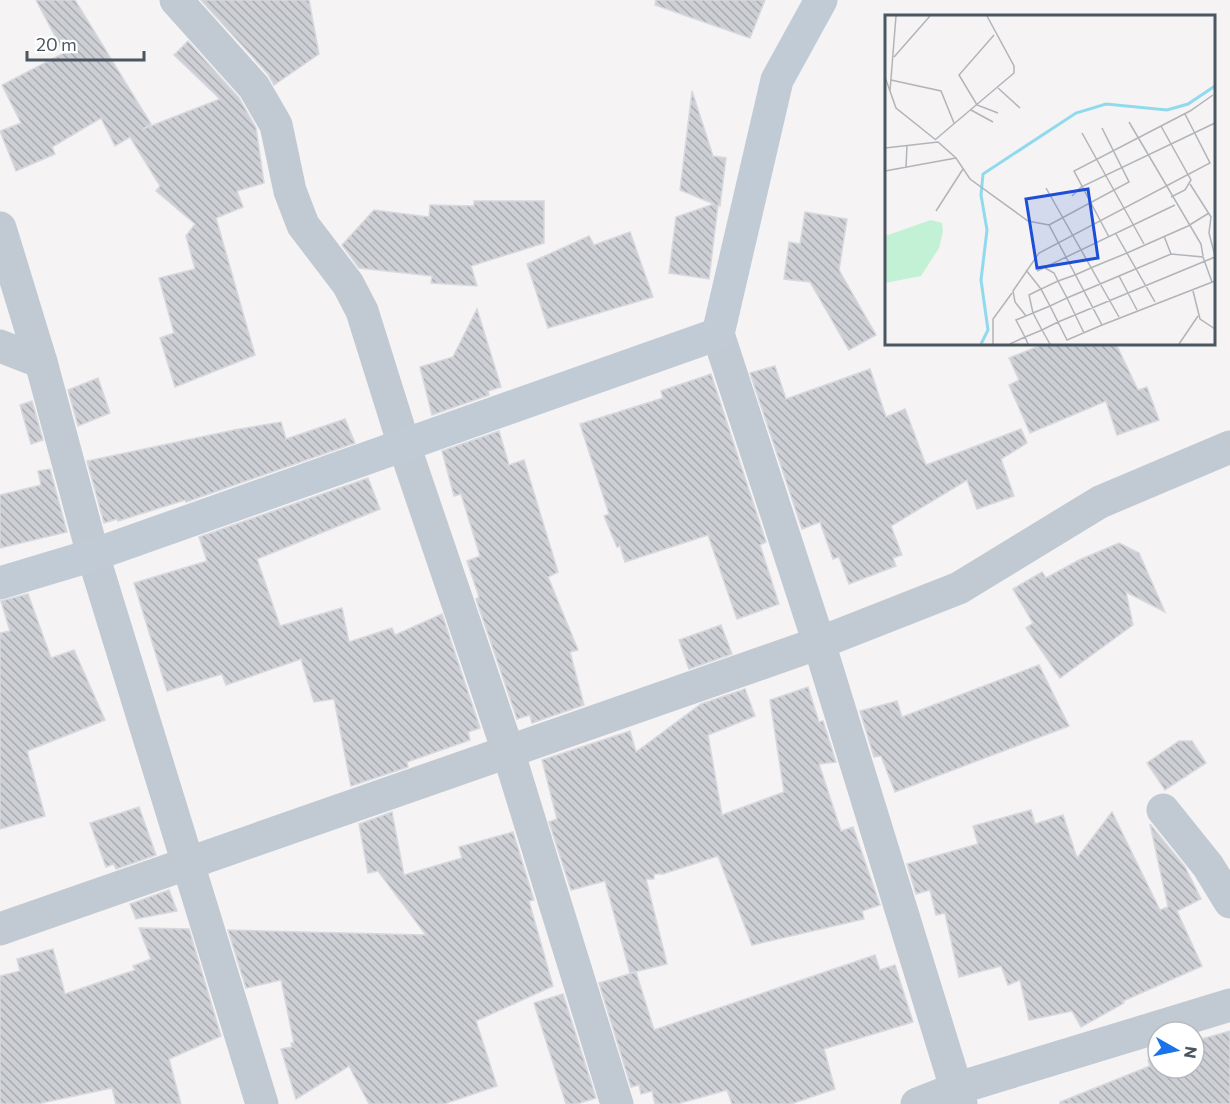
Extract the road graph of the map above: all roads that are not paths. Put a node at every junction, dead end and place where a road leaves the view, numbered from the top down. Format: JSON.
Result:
{"nodes":[{"id":1,"x":176,"y":0,"type":"edge"},
{"id":2,"x":821,"y":0,"type":"edge"},
{"id":3,"x":0,"y":228,"type":"edge"},
{"id":4,"x":718,"y":334,"type":"junction"},
{"id":5,"x":0,"y":346,"type":"edge"},
{"id":6,"x":41,"y":362,"type":"junction"},
{"id":7,"x":404,"y":445,"type":"junction"},
{"id":8,"x":1230,"y":447,"type":"edge"},
{"id":9,"x":93,"y":555,"type":"junction"},
{"id":10,"x":0,"y":584,"type":"edge"},
{"id":11,"x":819,"y":643,"type":"junction"},
{"id":12,"x":508,"y":751,"type":"junction"},
{"id":13,"x":1163,"y":810,"type":"dead end"},
{"id":14,"x":186,"y":862,"type":"junction"},
{"id":15,"x":1230,"y":902,"type":"edge"},
{"id":16,"x":0,"y":929,"type":"edge"},
{"id":17,"x":1230,"y":1005,"type":"edge"},
{"id":18,"x":958,"y":1097,"type":"edge"},
{"id":19,"x":262,"y":1104,"type":"edge"},
{"id":20,"x":617,"y":1104,"type":"edge"},
{"id":21,"x":917,"y":1104,"type":"edge"}],
"edges":[{"from":1,"to":7,"type":"street"},
{"from":2,"to":4,"type":"main road"},
{"from":3,"to":6,"type":"street"},
{"from":4,"to":7,"type":"main road"},
{"from":4,"to":11,"type":"street"},
{"from":5,"to":6,"type":"street"},
{"from":6,"to":9,"type":"street"},
{"from":7,"to":9,"type":"main road"},
{"from":7,"to":12,"type":"street"},
{"from":8,"to":11,"type":"street"},
{"from":9,"to":10,"type":"main road"},
{"from":9,"to":14,"type":"street"},
{"from":11,"to":12,"type":"street"},
{"from":11,"to":18,"type":"street"},
{"from":12,"to":14,"type":"street"},
{"from":12,"to":20,"type":"street"},
{"from":13,"to":15,"type":"street"},
{"from":14,"to":16,"type":"street"},
{"from":14,"to":19,"type":"street"},
{"from":17,"to":18,"type":"street"},
{"from":18,"to":21,"type":"street"}]}
